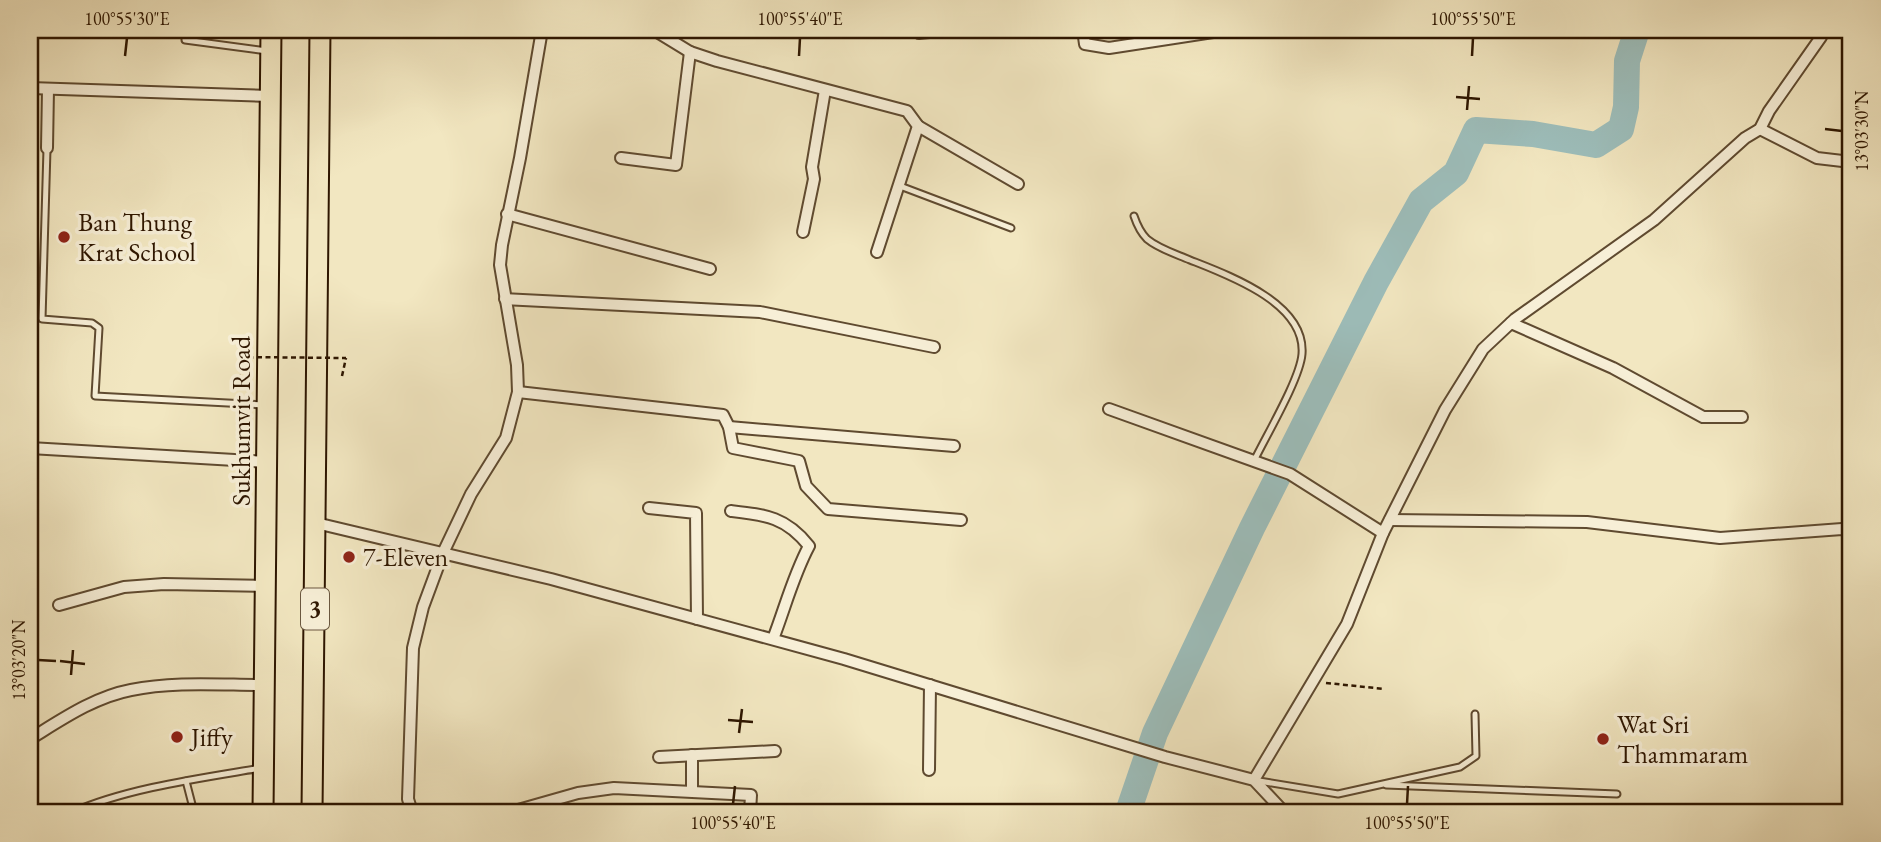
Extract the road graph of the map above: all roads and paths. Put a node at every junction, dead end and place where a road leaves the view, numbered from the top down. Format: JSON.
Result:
{"nodes":[{"id":1,"x":185,"y":30,"type":"edge"},
{"id":2,"x":271,"y":30,"type":"edge"},
{"id":3,"x":320,"y":30,"type":"edge"},
{"id":4,"x":542,"y":30,"type":"edge"},
{"id":5,"x":654,"y":30,"type":"edge"},
{"id":6,"x":950,"y":30,"type":"edge"},
{"id":7,"x":1083,"y":30,"type":"edge"},
{"id":8,"x":1226,"y":30,"type":"edge"},
{"id":9,"x":1822,"y":30,"type":"edge"},
{"id":10,"x":919,"y":33,"type":"dead end"},
{"id":11,"x":270,"y":51,"type":"junction"},
{"id":12,"x":690,"y":52,"type":"junction"},
{"id":13,"x":30,"y":89,"type":"edge"},
{"id":14,"x":48,"y":89,"type":"junction"},
{"id":15,"x":825,"y":90,"type":"junction"},
{"id":16,"x":270,"y":96,"type":"junction"},
{"id":17,"x":918,"y":126,"type":"junction"},
{"id":18,"x":1760,"y":129,"type":"junction"},
{"id":19,"x":47,"y":148,"type":"joint"},
{"id":20,"x":621,"y":158,"type":"dead end"},
{"id":21,"x":1851,"y":162,"type":"edge"},
{"id":22,"x":1018,"y":184,"type":"dead end"},
{"id":23,"x":898,"y":185,"type":"junction"},
{"id":24,"x":508,"y":214,"type":"junction"},
{"id":25,"x":1134,"y":216,"type":"dead end"},
{"id":26,"x":1011,"y":228,"type":"dead end"},
{"id":27,"x":803,"y":232,"type":"dead end"},
{"id":28,"x":877,"y":252,"type":"dead end"},
{"id":29,"x":710,"y":269,"type":"dead end"},
{"id":30,"x":505,"y":299,"type":"junction"},
{"id":31,"x":1511,"y":323,"type":"junction"},
{"id":32,"x":933,"y":347,"type":"dead end"},
{"id":33,"x":342,"y":376,"type":"dead end"},
{"id":34,"x":239,"y":379,"type":"dead end"},
{"id":35,"x":518,"y":392,"type":"junction"},
{"id":36,"x":268,"y":405,"type":"junction"},
{"id":37,"x":1109,"y":410,"type":"dead end"},
{"id":38,"x":1742,"y":417,"type":"dead end"},
{"id":39,"x":729,"y":427,"type":"junction"},
{"id":40,"x":954,"y":446,"type":"dead end"},
{"id":41,"x":30,"y":448,"type":"edge"},
{"id":42,"x":1254,"y":461,"type":"junction"},
{"id":43,"x":267,"y":462,"type":"junction"},
{"id":44,"x":649,"y":508,"type":"dead end"},
{"id":45,"x":731,"y":511,"type":"dead end"},
{"id":46,"x":961,"y":520,"type":"dead end"},
{"id":47,"x":1390,"y":520,"type":"junction"},
{"id":48,"x":316,"y":523,"type":"junction"},
{"id":49,"x":1851,"y":530,"type":"edge"},
{"id":50,"x":1383,"y":533,"type":"junction"},
{"id":51,"x":443,"y":553,"type":"junction"},
{"id":52,"x":266,"y":586,"type":"junction"},
{"id":53,"x":59,"y":605,"type":"dead end"},
{"id":54,"x":697,"y":619,"type":"junction"},
{"id":55,"x":773,"y":639,"type":"junction"},
{"id":56,"x":1313,"y":681,"type":"junction"},
{"id":57,"x":265,"y":685,"type":"junction"},
{"id":58,"x":930,"y":685,"type":"junction"},
{"id":59,"x":1385,"y":689,"type":"dead end"},
{"id":60,"x":1475,"y":714,"type":"dead end"},
{"id":61,"x":30,"y":739,"type":"edge"},
{"id":62,"x":775,"y":751,"type":"dead end"},
{"id":63,"x":692,"y":755,"type":"junction"},
{"id":64,"x":659,"y":757,"type":"dead end"},
{"id":65,"x":264,"y":767,"type":"junction"},
{"id":66,"x":929,"y":770,"type":"dead end"},
{"id":67,"x":1254,"y":780,"type":"junction"},
{"id":68,"x":186,"y":781,"type":"junction"},
{"id":69,"x":1378,"y":785,"type":"junction"},
{"id":70,"x":692,"y":791,"type":"junction"},
{"id":71,"x":1617,"y":794,"type":"dead end"},
{"id":72,"x":91,"y":804,"type":"junction"},
{"id":73,"x":74,"y":812,"type":"edge"},
{"id":74,"x":93,"y":812,"type":"edge"},
{"id":75,"x":194,"y":812,"type":"edge"},
{"id":76,"x":263,"y":812,"type":"edge"},
{"id":77,"x":312,"y":812,"type":"edge"},
{"id":78,"x":412,"y":812,"type":"edge"},
{"id":79,"x":511,"y":812,"type":"edge"},
{"id":80,"x":750,"y":812,"type":"edge"},
{"id":81,"x":1284,"y":812,"type":"edge"}],
"edges":[{"from":1,"to":11,"type":"lane"},
{"from":2,"to":11,"type":"highway","name":"Sukhumvit Road","number":"3"},
{"from":3,"to":48,"type":"highway","number":"3"},
{"from":4,"to":24,"type":"street"},
{"from":5,"to":12,"type":"street"},
{"from":6,"to":10,"type":"street"},
{"from":7,"to":8,"type":"street"},
{"from":9,"to":18,"type":"street"},
{"from":11,"to":16,"type":"highway","name":"Sukhumvit Road","number":"3"},
{"from":12,"to":15,"type":"street"},
{"from":12,"to":20,"type":"street"},
{"from":13,"to":14,"type":"street"},
{"from":14,"to":16,"type":"street"},
{"from":14,"to":19,"type":"street"},
{"from":15,"to":17,"type":"street"},
{"from":15,"to":27,"type":"street"},
{"from":16,"to":36,"type":"highway","name":"Sukhumvit Road","number":"3"},
{"from":17,"to":22,"type":"street"},
{"from":17,"to":23,"type":"street"},
{"from":18,"to":21,"type":"street"},
{"from":18,"to":31,"type":"street"},
{"from":19,"to":36,"type":"lane"},
{"from":23,"to":26,"type":"lane"},
{"from":23,"to":28,"type":"street"},
{"from":24,"to":29,"type":"street"},
{"from":24,"to":30,"type":"street"},
{"from":25,"to":42,"type":"lane"},
{"from":30,"to":32,"type":"street"},
{"from":30,"to":35,"type":"street"},
{"from":31,"to":38,"type":"street"},
{"from":31,"to":47,"type":"street"},
{"from":33,"to":34,"type":"path","bridge":true},
{"from":35,"to":39,"type":"street"},
{"from":35,"to":51,"type":"street"},
{"from":36,"to":43,"type":"highway","name":"Sukhumvit Road","number":"3"},
{"from":37,"to":42,"type":"street"},
{"from":39,"to":40,"type":"street"},
{"from":39,"to":46,"type":"street"},
{"from":41,"to":43,"type":"street"},
{"from":42,"to":50,"type":"street"},
{"from":43,"to":52,"type":"highway","name":"Sukhumvit Road","number":"3"},
{"from":44,"to":54,"type":"street"},
{"from":45,"to":55,"type":"street"},
{"from":47,"to":49,"type":"street"},
{"from":47,"to":50,"type":"street"},
{"from":48,"to":51,"type":"street"},
{"from":48,"to":77,"type":"highway","number":"3"},
{"from":50,"to":56,"type":"street"},
{"from":51,"to":54,"type":"street"},
{"from":51,"to":78,"type":"street"},
{"from":52,"to":53,"type":"street"},
{"from":52,"to":57,"type":"highway","name":"Sukhumvit Road","number":"3"},
{"from":54,"to":55,"type":"street"},
{"from":55,"to":58,"type":"street"},
{"from":56,"to":59,"type":"path"},
{"from":56,"to":67,"type":"street"},
{"from":57,"to":61,"type":"street"},
{"from":57,"to":65,"type":"highway","name":"Sukhumvit Road","number":"3"},
{"from":58,"to":66,"type":"street"},
{"from":58,"to":67,"type":"street"},
{"from":60,"to":69,"type":"lane"},
{"from":62,"to":63,"type":"street"},
{"from":63,"to":64,"type":"street"},
{"from":63,"to":70,"type":"street"},
{"from":65,"to":68,"type":"lane"},
{"from":65,"to":76,"type":"highway","name":"Sukhumvit Road","number":"3"},
{"from":67,"to":69,"type":"lane"},
{"from":67,"to":81,"type":"street"},
{"from":68,"to":72,"type":"lane"},
{"from":68,"to":75,"type":"lane"},
{"from":69,"to":71,"type":"lane"},
{"from":70,"to":79,"type":"street"},
{"from":70,"to":80,"type":"street"},
{"from":72,"to":73,"type":"lane"},
{"from":72,"to":74,"type":"lane"}]}
